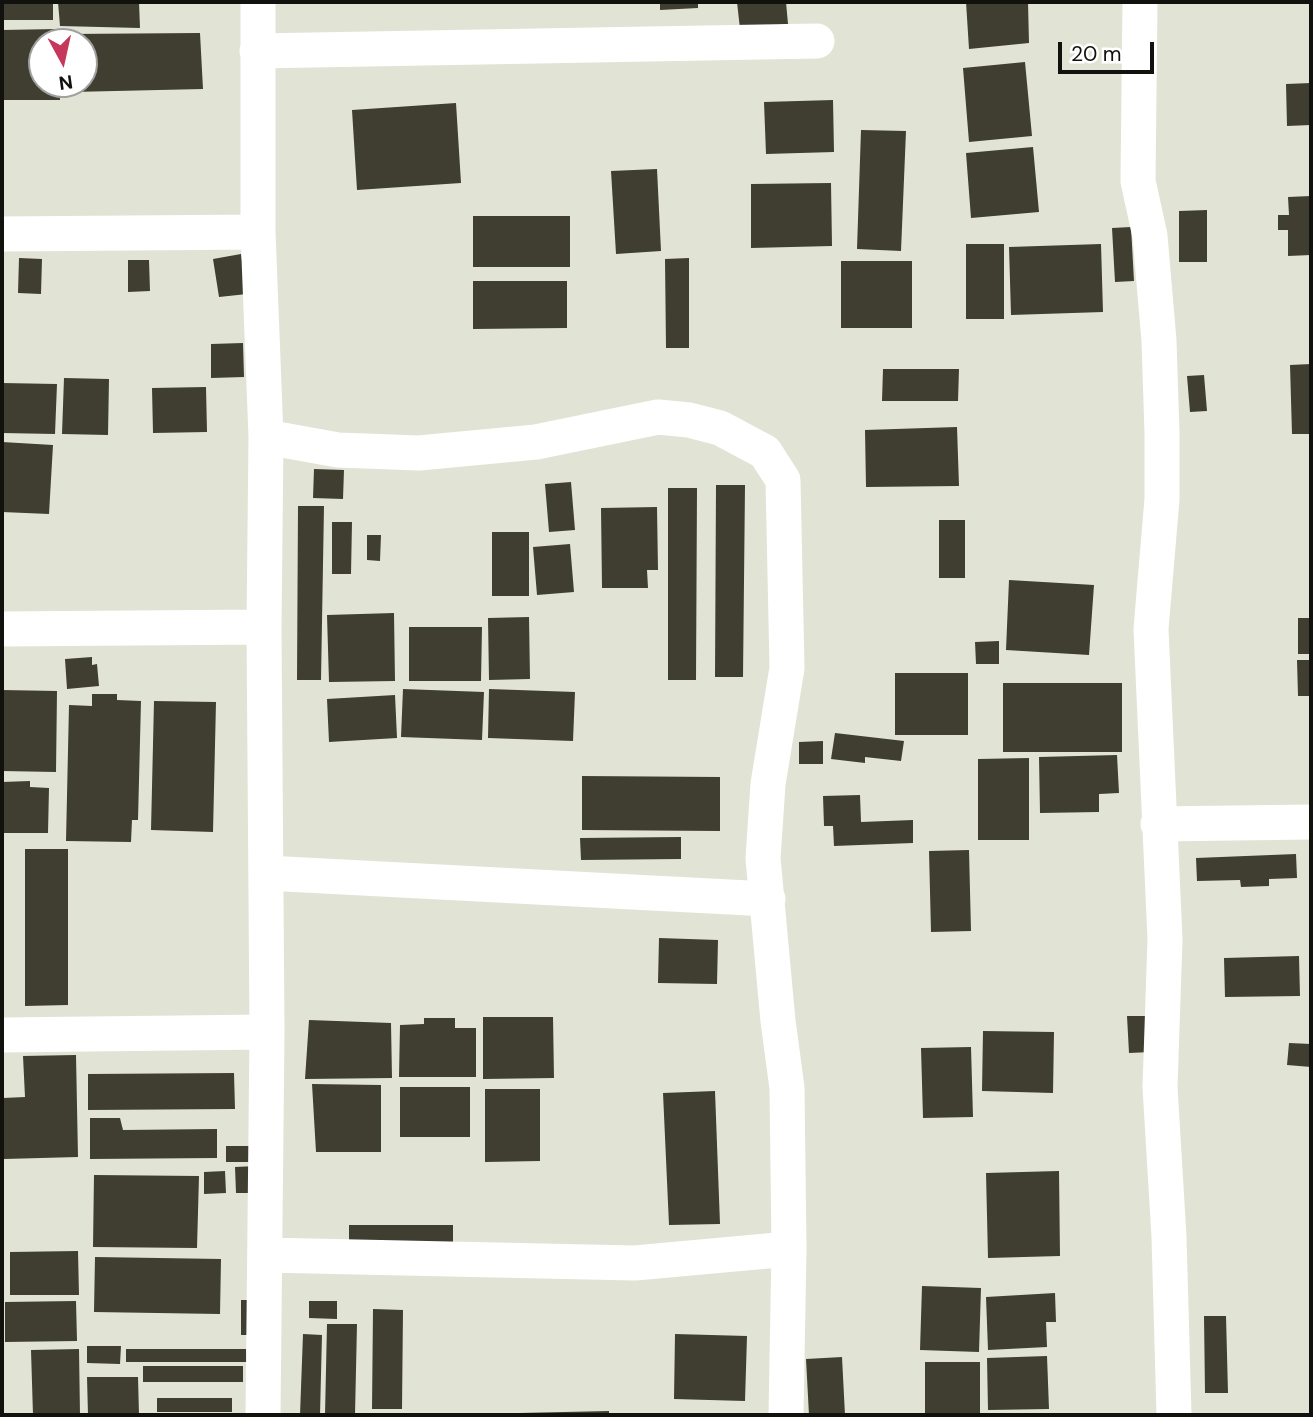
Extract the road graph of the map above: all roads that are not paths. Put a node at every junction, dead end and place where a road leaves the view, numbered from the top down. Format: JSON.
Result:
{"nodes":[{"id":1,"x":258,"y":2,"type":"edge"},
{"id":2,"x":1140,"y":2,"type":"edge"},
{"id":3,"x":817,"y":41,"type":"dead end"},
{"id":4,"x":257,"y":51,"type":"junction"},
{"id":5,"x":258,"y":232,"type":"junction"},
{"id":6,"x":2,"y":234,"type":"edge"},
{"id":7,"x":266,"y":437,"type":"junction"},
{"id":8,"x":264,"y":627,"type":"junction"},
{"id":9,"x":2,"y":629,"type":"edge"},
{"id":10,"x":1311,"y":822,"type":"edge"},
{"id":11,"x":1158,"y":824,"type":"junction"},
{"id":12,"x":266,"y":873,"type":"junction"},
{"id":13,"x":768,"y":899,"type":"junction"},
{"id":14,"x":267,"y":1031,"type":"junction"},
{"id":15,"x":2,"y":1035,"type":"edge"},
{"id":16,"x":789,"y":1249,"type":"junction"},
{"id":17,"x":265,"y":1255,"type":"junction"},
{"id":18,"x":263,"y":1415,"type":"edge"},
{"id":19,"x":786,"y":1415,"type":"edge"},
{"id":20,"x":1174,"y":1415,"type":"edge"}],
"edges":[{"from":1,"to":4,"type":"street"},
{"from":2,"to":11,"type":"street"},
{"from":3,"to":4,"type":"street"},
{"from":4,"to":5,"type":"street"},
{"from":5,"to":6,"type":"street"},
{"from":5,"to":7,"type":"street"},
{"from":7,"to":8,"type":"street"},
{"from":7,"to":13,"type":"street"},
{"from":8,"to":9,"type":"street"},
{"from":8,"to":12,"type":"street"},
{"from":10,"to":11,"type":"street"},
{"from":11,"to":20,"type":"street"},
{"from":12,"to":13,"type":"street"},
{"from":12,"to":14,"type":"street"},
{"from":13,"to":16,"type":"street"},
{"from":14,"to":15,"type":"street"},
{"from":14,"to":17,"type":"street"},
{"from":16,"to":17,"type":"street"},
{"from":16,"to":19,"type":"street"},
{"from":17,"to":18,"type":"street"}]}
